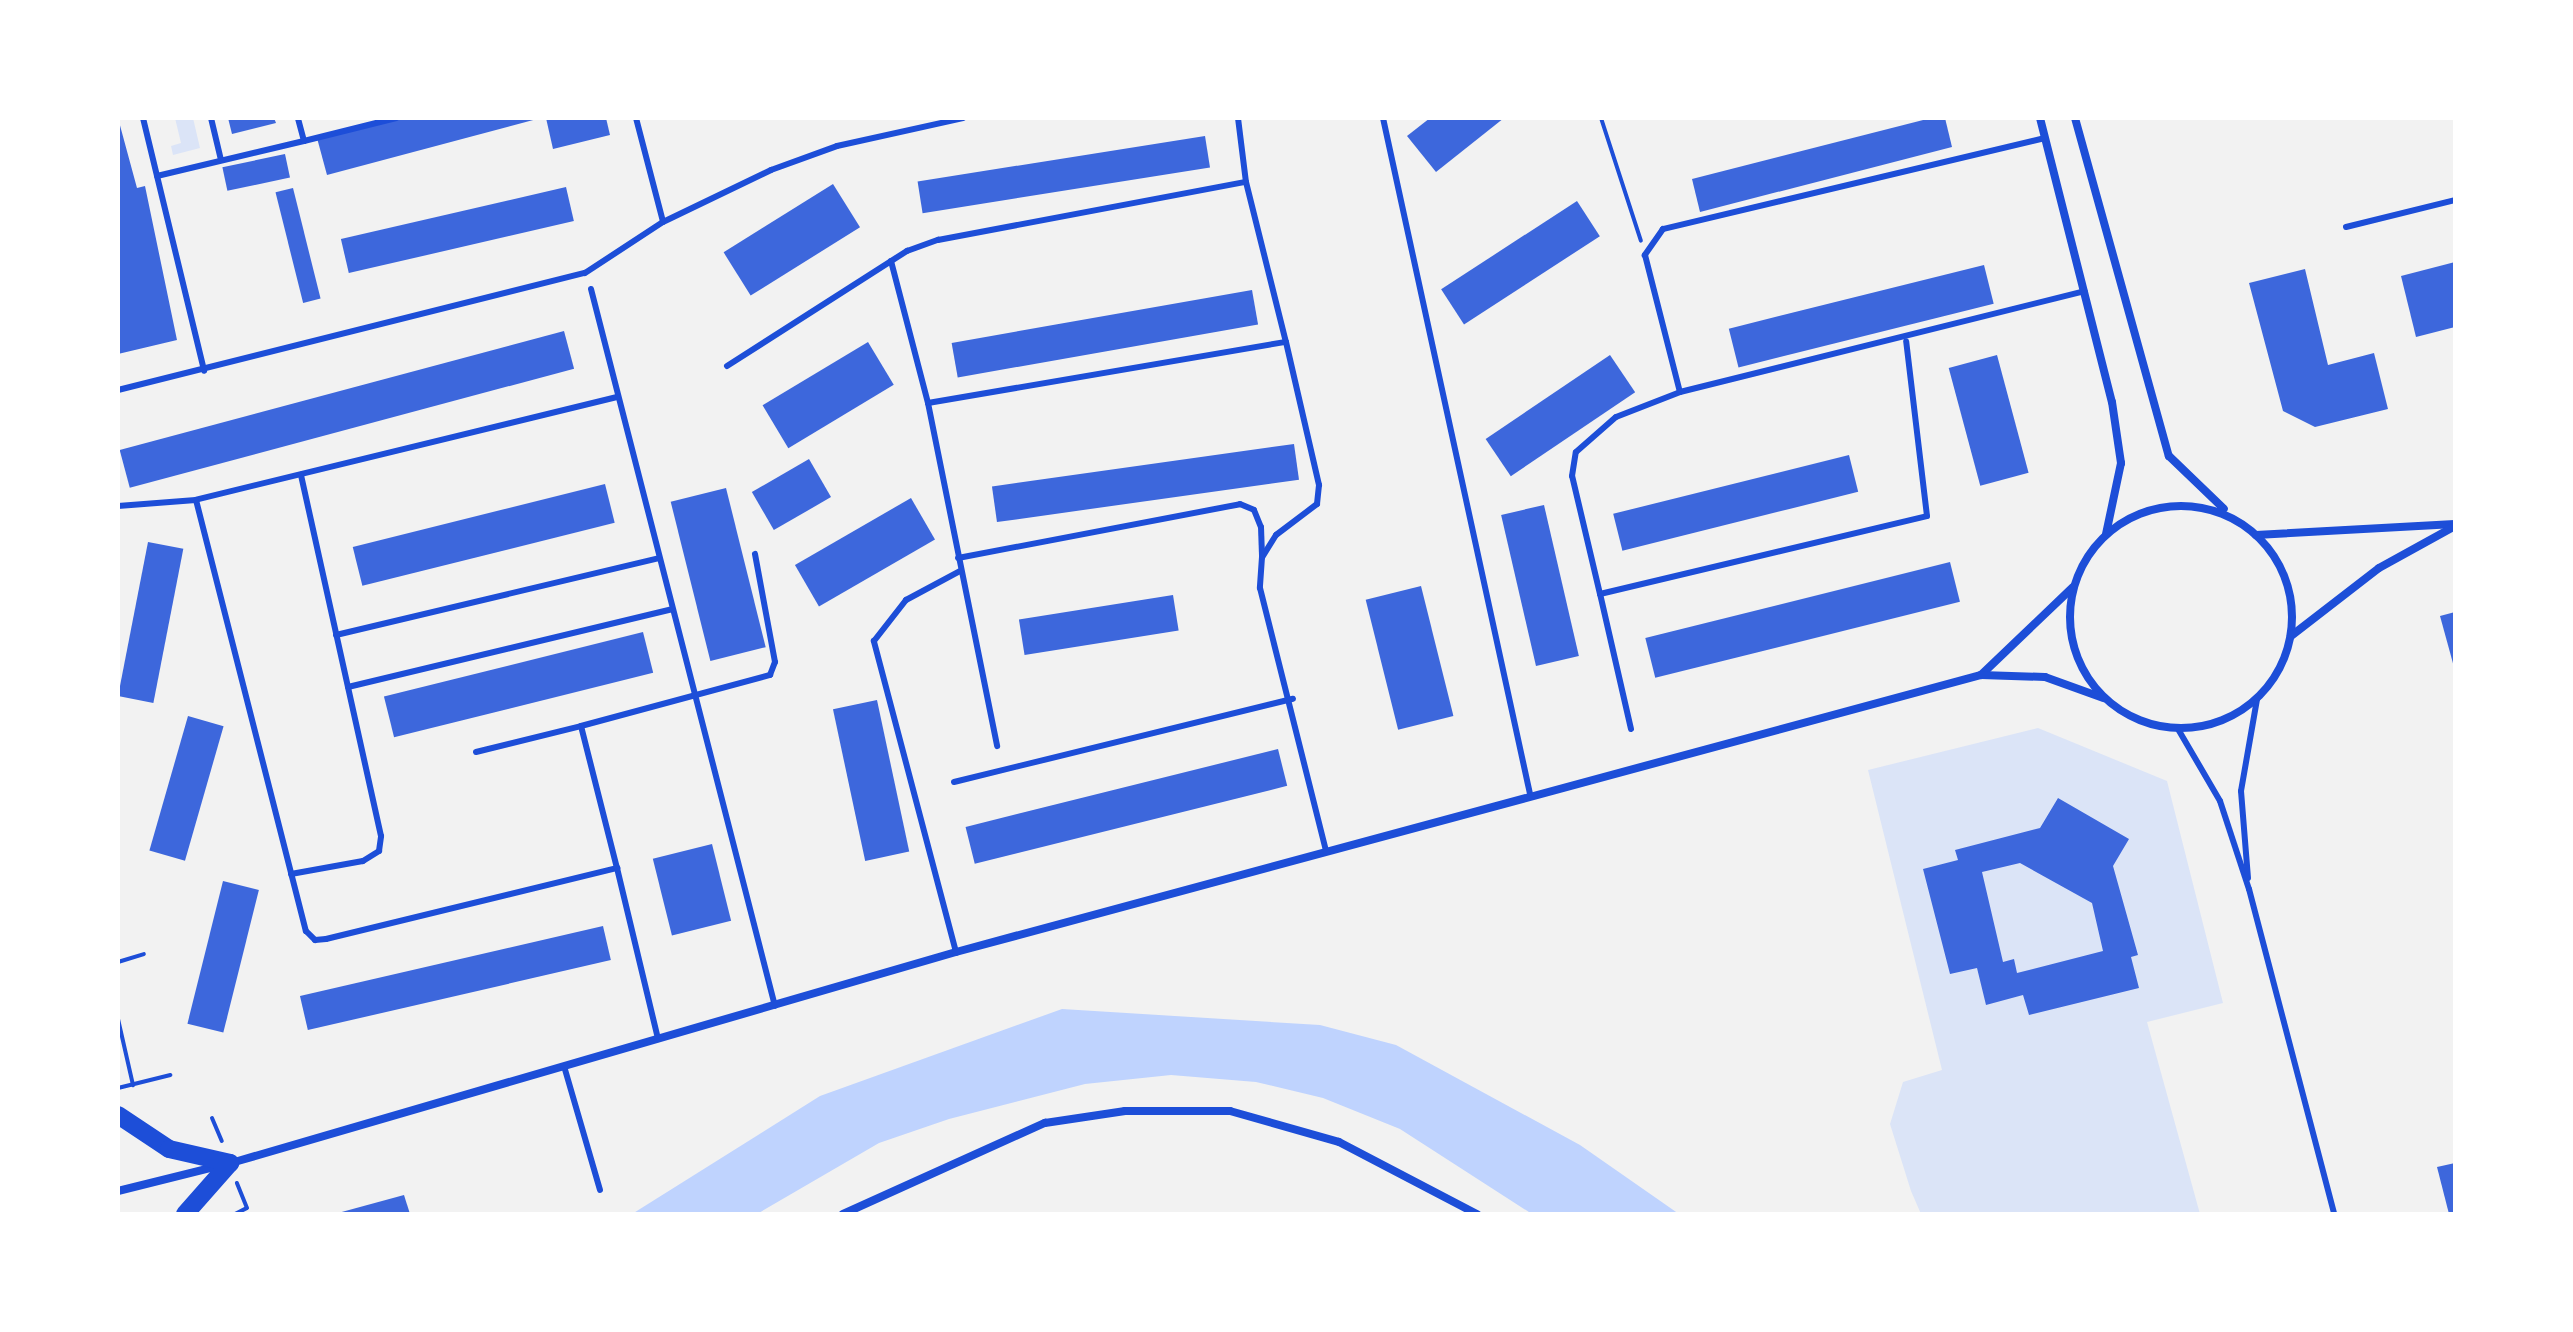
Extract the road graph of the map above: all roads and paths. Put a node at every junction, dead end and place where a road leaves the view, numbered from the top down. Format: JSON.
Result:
{"nodes":[{"id":1,"x":143,"y":118,"type":"edge"},
{"id":2,"x":211,"y":118,"type":"edge"},
{"id":3,"x":298,"y":118,"type":"edge"},
{"id":4,"x":396,"y":118,"type":"edge"},
{"id":5,"x":636,"y":118,"type":"edge"},
{"id":6,"x":963,"y":118,"type":"edge"},
{"id":7,"x":1238,"y":118,"type":"edge"},
{"id":8,"x":1383,"y":118,"type":"edge"},
{"id":9,"x":1601,"y":118,"type":"edge"},
{"id":10,"x":2040,"y":118,"type":"edge"},
{"id":11,"x":2075,"y":118,"type":"edge"},
{"id":12,"x":926,"y":121,"type":"edge"},
{"id":13,"x":366,"y":122,"type":"edge"},
{"id":14,"x":2045,"y":138,"type":"junction"},
{"id":15,"x":304,"y":141,"type":"junction"},
{"id":16,"x":221,"y":160,"type":"junction"},
{"id":17,"x":157,"y":176,"type":"junction"},
{"id":18,"x":1246,"y":182,"type":"junction"},
{"id":19,"x":2455,"y":200,"type":"edge"},
{"id":20,"x":663,"y":222,"type":"junction"},
{"id":21,"x":2346,"y":227,"type":"dead end"},
{"id":22,"x":1645,"y":255,"type":"junction"},
{"id":23,"x":891,"y":261,"type":"junction"},
{"id":24,"x":591,"y":289,"type":"dead end"},
{"id":25,"x":2086,"y":291,"type":"junction"},
{"id":26,"x":1906,"y":341,"type":"junction"},
{"id":27,"x":1286,"y":342,"type":"junction"},
{"id":28,"x":727,"y":366,"type":"dead end"},
{"id":29,"x":204,"y":371,"type":"junction"},
{"id":30,"x":118,"y":390,"type":"edge"},
{"id":31,"x":1680,"y":392,"type":"junction"},
{"id":32,"x":617,"y":397,"type":"junction"},
{"id":33,"x":928,"y":403,"type":"junction"},
{"id":34,"x":301,"y":475,"type":"junction"},
{"id":35,"x":196,"y":500,"type":"junction"},
{"id":36,"x":118,"y":506,"type":"edge"},
{"id":37,"x":2225,"y":510,"type":"junction"},
{"id":38,"x":2455,"y":525,"type":"edge"},
{"id":39,"x":2106,"y":535,"type":"junction"},
{"id":40,"x":2256,"y":535,"type":"junction"},
{"id":41,"x":755,"y":554,"type":"dead end"},
{"id":42,"x":1262,"y":557,"type":"junction"},
{"id":43,"x":659,"y":558,"type":"junction"},
{"id":44,"x":958,"y":558,"type":"junction"},
{"id":45,"x":960,"y":571,"type":"junction"},
{"id":46,"x":2073,"y":587,"type":"junction"},
{"id":47,"x":1600,"y":594,"type":"junction"},
{"id":48,"x":672,"y":609,"type":"junction"},
{"id":49,"x":336,"y":635,"type":"junction"},
{"id":50,"x":2291,"y":636,"type":"junction"},
{"id":51,"x":1981,"y":675,"type":"junction"},
{"id":52,"x":348,"y":687,"type":"junction"},
{"id":53,"x":2103,"y":698,"type":"junction"},
{"id":54,"x":695,"y":699,"type":"junction"},
{"id":55,"x":1293,"y":699,"type":"junction"},
{"id":56,"x":2257,"y":699,"type":"junction"},
{"id":57,"x":581,"y":726,"type":"junction"},
{"id":58,"x":1631,"y":729,"type":"dead end"},
{"id":59,"x":2178,"y":729,"type":"junction"},
{"id":60,"x":997,"y":746,"type":"dead end"},
{"id":61,"x":476,"y":752,"type":"dead end"},
{"id":62,"x":954,"y":782,"type":"dead end"},
{"id":63,"x":1530,"y":794,"type":"junction"},
{"id":64,"x":1326,"y":850,"type":"junction"},
{"id":65,"x":617,"y":868,"type":"junction"},
{"id":66,"x":291,"y":874,"type":"junction"},
{"id":67,"x":2249,"y":889,"type":"junction"},
{"id":68,"x":956,"y":952,"type":"junction"},
{"id":69,"x":144,"y":954,"type":"dead end"},
{"id":70,"x":118,"y":962,"type":"edge"},
{"id":71,"x":775,"y":1006,"type":"junction"},
{"id":72,"x":118,"y":1019,"type":"edge"},
{"id":73,"x":658,"y":1039,"type":"junction"},
{"id":74,"x":564,"y":1066,"type":"junction"},
{"id":75,"x":170,"y":1075,"type":"dead end"},
{"id":76,"x":133,"y":1085,"type":"junction"},
{"id":77,"x":118,"y":1088,"type":"edge"},
{"id":78,"x":118,"y":1115,"type":"edge"},
{"id":79,"x":230,"y":1163,"type":"junction"},
{"id":80,"x":600,"y":1190,"type":"dead end"},
{"id":81,"x":118,"y":1191,"type":"edge"},
{"id":82,"x":185,"y":1214,"type":"edge"},
{"id":83,"x":843,"y":1214,"type":"edge"},
{"id":84,"x":1477,"y":1214,"type":"edge"},
{"id":85,"x":2334,"y":1214,"type":"edge"}],
"edges":[{"from":1,"to":17,"type":"lane"},
{"from":2,"to":16,"type":"lane"},
{"from":3,"to":15,"type":"lane"},
{"from":4,"to":13,"type":"lane"},
{"from":5,"to":20,"type":"lane"},
{"from":6,"to":12,"type":"lane"},
{"from":7,"to":18,"type":"lane"},
{"from":8,"to":63,"type":"lane"},
{"from":9,"to":22,"type":"path"},
{"from":10,"to":14,"type":"street"},
{"from":11,"to":37,"type":"street"},
{"from":12,"to":20,"type":"lane"},
{"from":13,"to":15,"type":"lane"},
{"from":14,"to":22,"type":"lane"},
{"from":14,"to":25,"type":"street"},
{"from":15,"to":16,"type":"lane"},
{"from":16,"to":17,"type":"lane"},
{"from":17,"to":29,"type":"lane"},
{"from":18,"to":23,"type":"lane"},
{"from":18,"to":27,"type":"lane"},
{"from":19,"to":21,"type":"lane"},
{"from":20,"to":29,"type":"lane"},
{"from":22,"to":31,"type":"lane"},
{"from":23,"to":28,"type":"lane"},
{"from":23,"to":33,"type":"lane"},
{"from":24,"to":32,"type":"lane"},
{"from":25,"to":26,"type":"lane"},
{"from":25,"to":39,"type":"street"},
{"from":26,"to":31,"type":"lane"},
{"from":26,"to":47,"type":"lane"},
{"from":27,"to":33,"type":"lane"},
{"from":27,"to":42,"type":"lane"},
{"from":29,"to":30,"type":"lane"},
{"from":31,"to":47,"type":"lane"},
{"from":32,"to":34,"type":"lane"},
{"from":32,"to":43,"type":"lane"},
{"from":33,"to":44,"type":"lane"},
{"from":34,"to":35,"type":"lane"},
{"from":34,"to":49,"type":"lane"},
{"from":35,"to":36,"type":"lane"},
{"from":35,"to":66,"type":"lane"},
{"from":37,"to":39,"type":"street"},
{"from":37,"to":40,"type":"street"},
{"from":38,"to":40,"type":"street"},
{"from":38,"to":50,"type":"street"},
{"from":39,"to":46,"type":"street"},
{"from":40,"to":50,"type":"street"},
{"from":41,"to":54,"type":"lane"},
{"from":42,"to":44,"type":"lane"},
{"from":42,"to":55,"type":"lane"},
{"from":43,"to":48,"type":"lane"},
{"from":43,"to":49,"type":"lane"},
{"from":44,"to":45,"type":"lane"},
{"from":45,"to":60,"type":"lane"},
{"from":45,"to":68,"type":"lane"},
{"from":46,"to":51,"type":"street"},
{"from":46,"to":53,"type":"street"},
{"from":47,"to":58,"type":"lane"},
{"from":48,"to":52,"type":"lane"},
{"from":48,"to":54,"type":"lane"},
{"from":49,"to":52,"type":"lane"},
{"from":50,"to":56,"type":"street"},
{"from":51,"to":53,"type":"street"},
{"from":51,"to":63,"type":"street"},
{"from":52,"to":66,"type":"lane"},
{"from":53,"to":59,"type":"street"},
{"from":54,"to":57,"type":"lane"},
{"from":54,"to":71,"type":"lane"},
{"from":55,"to":62,"type":"lane"},
{"from":55,"to":64,"type":"lane"},
{"from":56,"to":59,"type":"street"},
{"from":56,"to":67,"type":"lane"},
{"from":57,"to":61,"type":"lane"},
{"from":57,"to":65,"type":"lane"},
{"from":59,"to":67,"type":"lane"},
{"from":63,"to":64,"type":"street"},
{"from":64,"to":68,"type":"street"},
{"from":65,"to":66,"type":"lane"},
{"from":65,"to":73,"type":"lane"},
{"from":67,"to":85,"type":"lane"},
{"from":68,"to":71,"type":"street"},
{"from":69,"to":70,"type":"path"},
{"from":71,"to":73,"type":"street"},
{"from":72,"to":76,"type":"path"},
{"from":73,"to":74,"type":"street"},
{"from":74,"to":79,"type":"street"},
{"from":74,"to":80,"type":"lane"},
{"from":75,"to":76,"type":"path"},
{"from":76,"to":77,"type":"path"},
{"from":78,"to":79,"type":"main road"},
{"from":79,"to":81,"type":"street"},
{"from":79,"to":82,"type":"main road"},
{"from":83,"to":84,"type":"street"}]}
